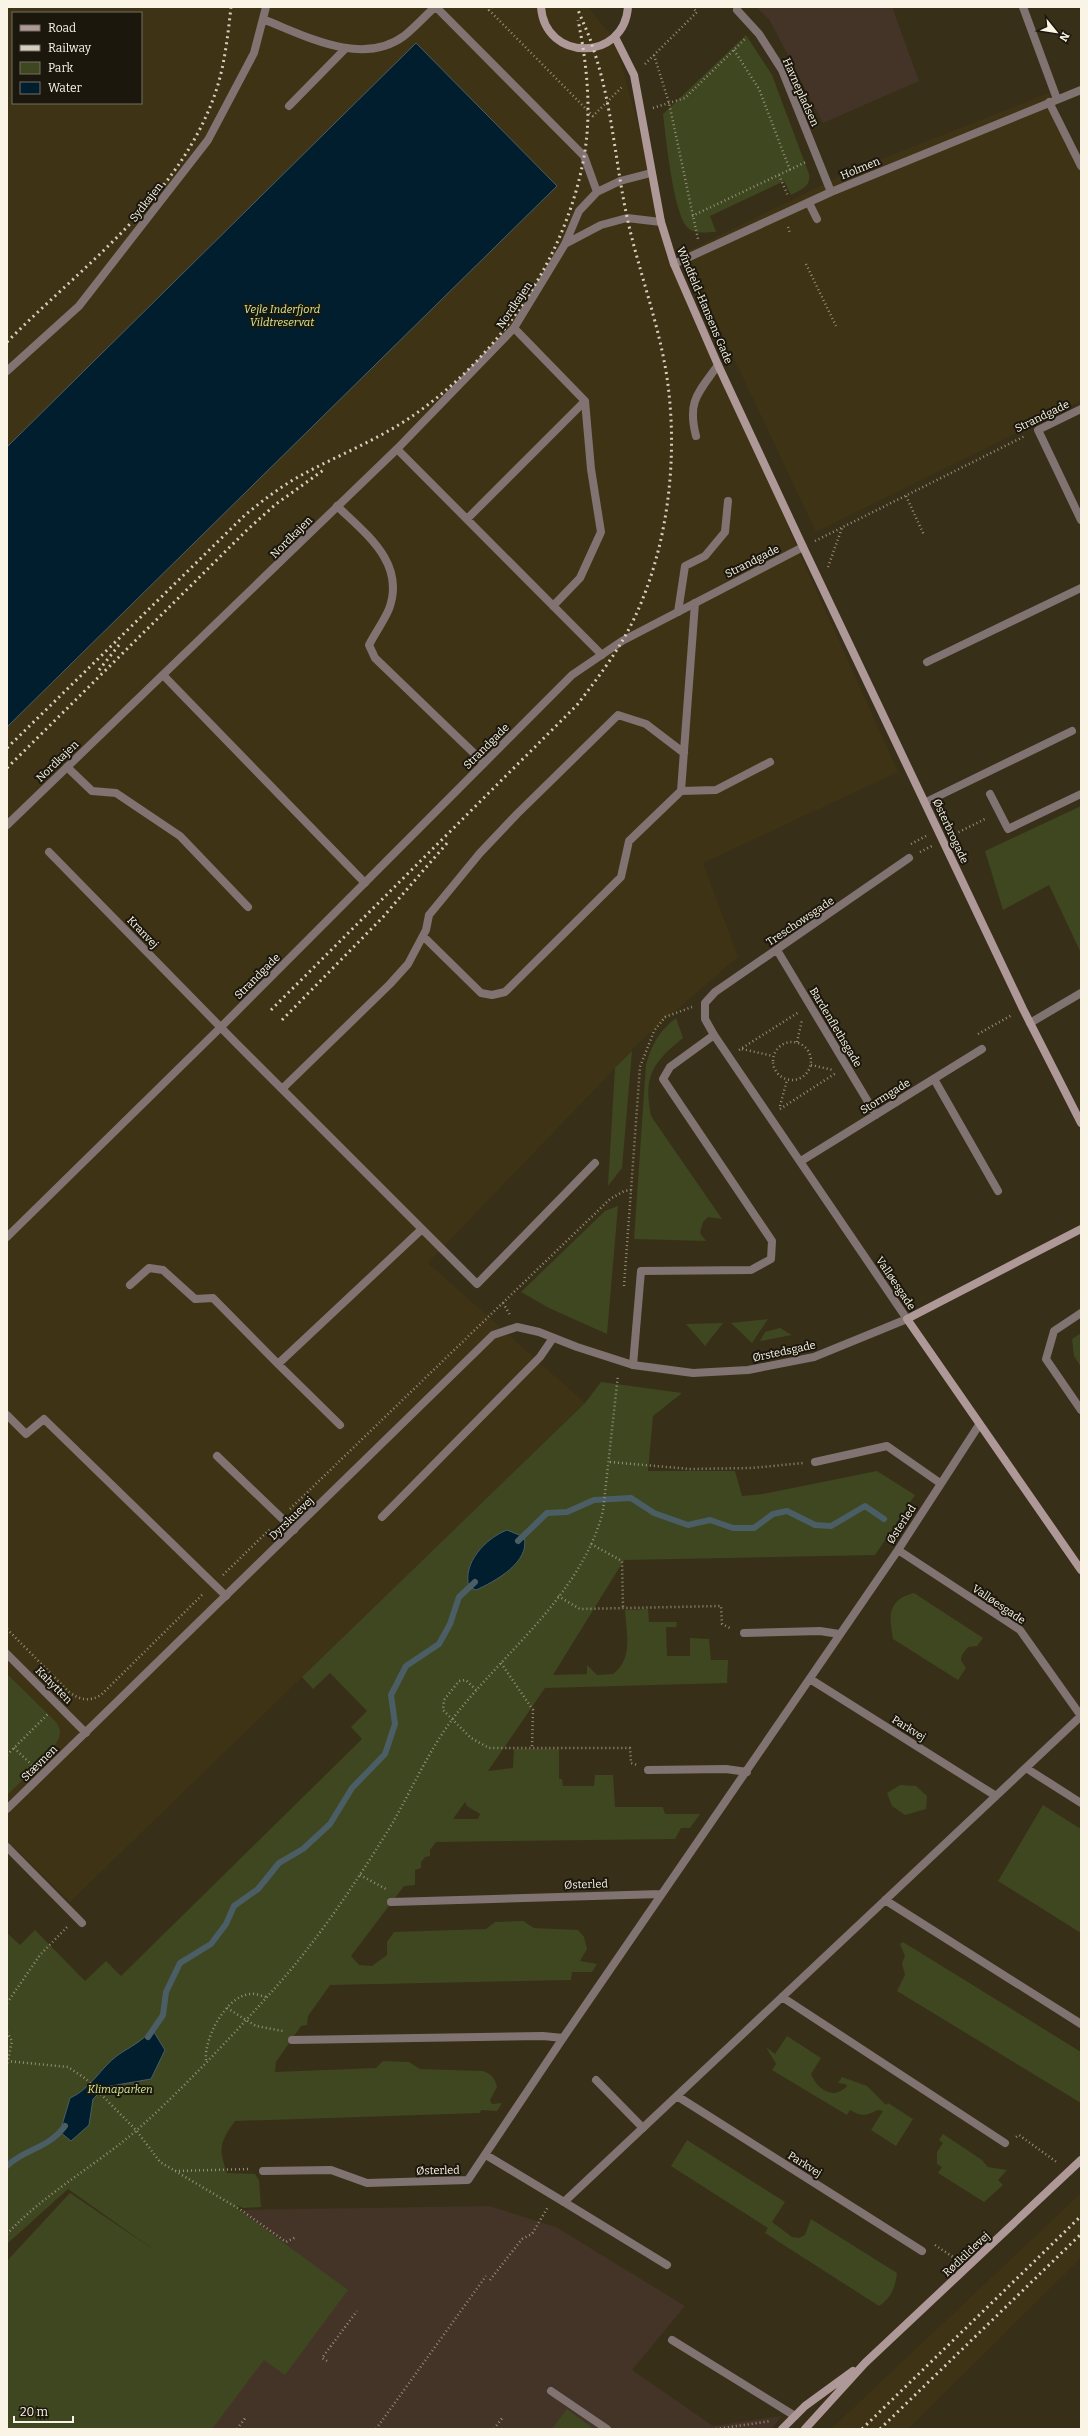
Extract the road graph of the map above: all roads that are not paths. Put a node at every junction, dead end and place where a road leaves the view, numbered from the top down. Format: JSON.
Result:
{"nodes":[{"id":1,"x":266,"y":7,"type":"edge"},
{"id":2,"x":436,"y":7,"type":"edge"},
{"id":3,"x":541,"y":7,"type":"edge"},
{"id":4,"x":628,"y":7,"type":"edge"},
{"id":5,"x":1023,"y":7,"type":"edge"},
{"id":6,"x":736,"y":10,"type":"dead end"},
{"id":7,"x":264,"y":20,"type":"junction"},
{"id":8,"x":615,"y":36,"type":"junction"},
{"id":9,"x":346,"y":48,"type":"junction"},
{"id":10,"x":1081,"y":90,"type":"edge"},
{"id":11,"x":1053,"y":100,"type":"junction"},
{"id":12,"x":289,"y":106,"type":"dead end"},
{"id":13,"x":1081,"y":166,"type":"edge"},
{"id":14,"x":651,"y":173,"type":"junction"},
{"id":15,"x":598,"y":192,"type":"junction"},
{"id":16,"x":831,"y":192,"type":"junction"},
{"id":17,"x":809,"y":203,"type":"junction"},
{"id":18,"x":817,"y":219,"type":"dead end"},
{"id":19,"x":661,"y":222,"type":"junction"},
{"id":20,"x":565,"y":244,"type":"junction"},
{"id":21,"x":674,"y":264,"type":"junction"},
{"id":22,"x":514,"y":328,"type":"junction"},
{"id":23,"x":718,"y":365,"type":"junction"},
{"id":24,"x":7,"y":371,"type":"edge"},
{"id":25,"x":585,"y":401,"type":"junction"},
{"id":26,"x":1081,"y":409,"type":"edge"},
{"id":27,"x":696,"y":436,"type":"dead end"},
{"id":28,"x":396,"y":449,"type":"junction"},
{"id":29,"x":728,"y":501,"type":"dead end"},
{"id":30,"x":337,"y":506,"type":"junction"},
{"id":31,"x":466,"y":519,"type":"junction"},
{"id":32,"x":1081,"y":520,"type":"edge"},
{"id":33,"x":803,"y":547,"type":"junction"},
{"id":34,"x":1081,"y":588,"type":"edge"},
{"id":35,"x":695,"y":603,"type":"junction"},
{"id":36,"x":553,"y":606,"type":"junction"},
{"id":37,"x":678,"y":612,"type":"junction"},
{"id":38,"x":602,"y":655,"type":"junction"},
{"id":39,"x":926,"y":662,"type":"dead end"},
{"id":40,"x":163,"y":675,"type":"junction"},
{"id":41,"x":1072,"y":731,"type":"dead end"},
{"id":42,"x":684,"y":753,"type":"junction"},
{"id":43,"x":770,"y":762,"type":"dead end"},
{"id":44,"x":484,"y":763,"type":"junction"},
{"id":45,"x":67,"y":767,"type":"junction"},
{"id":46,"x":681,"y":791,"type":"junction"},
{"id":47,"x":990,"y":794,"type":"dead end"},
{"id":48,"x":1081,"y":794,"type":"edge"},
{"id":49,"x":926,"y":802,"type":"junction"},
{"id":50,"x":7,"y":825,"type":"edge"},
{"id":51,"x":49,"y":852,"type":"dead end"},
{"id":52,"x":909,"y":858,"type":"road end"},
{"id":53,"x":365,"y":883,"type":"junction"},
{"id":54,"x":248,"y":907,"type":"dead end"},
{"id":55,"x":423,"y":936,"type":"junction"},
{"id":56,"x":777,"y":950,"type":"junction"},
{"id":57,"x":1081,"y":993,"type":"edge"},
{"id":58,"x":705,"y":1003,"type":"joint"},
{"id":59,"x":1030,"y":1024,"type":"junction"},
{"id":60,"x":221,"y":1028,"type":"junction"},
{"id":61,"x":714,"y":1035,"type":"junction"},
{"id":62,"x":982,"y":1049,"type":"road end"},
{"id":63,"x":934,"y":1079,"type":"junction"},
{"id":64,"x":282,"y":1089,"type":"junction"},
{"id":65,"x":876,"y":1115,"type":"junction"},
{"id":66,"x":1081,"y":1123,"type":"edge"},
{"id":67,"x":800,"y":1161,"type":"junction"},
{"id":68,"x":595,"y":1163,"type":"dead end"},
{"id":69,"x":998,"y":1191,"type":"dead end"},
{"id":70,"x":422,"y":1229,"type":"junction"},
{"id":71,"x":1081,"y":1229,"type":"edge"},
{"id":72,"x":7,"y":1237,"type":"edge"},
{"id":73,"x":130,"y":1285,"type":"dead end"},
{"id":74,"x":1081,"y":1313,"type":"edge"},
{"id":75,"x":907,"y":1319,"type":"junction"},
{"id":76,"x":517,"y":1327,"type":"joint"},
{"id":77,"x":553,"y":1338,"type":"junction"},
{"id":78,"x":278,"y":1364,"type":"junction"},
{"id":79,"x":633,"y":1365,"type":"junction"},
{"id":80,"x":1081,"y":1410,"type":"edge"},
{"id":81,"x":7,"y":1415,"type":"edge"},
{"id":82,"x":340,"y":1425,"type":"dead end"},
{"id":83,"x":979,"y":1425,"type":"junction"},
{"id":84,"x":217,"y":1456,"type":"dead end"},
{"id":85,"x":815,"y":1462,"type":"road end"},
{"id":86,"x":940,"y":1483,"type":"junction"},
{"id":87,"x":382,"y":1517,"type":"dead end"},
{"id":88,"x":294,"y":1530,"type":"junction"},
{"id":89,"x":898,"y":1550,"type":"junction"},
{"id":90,"x":1080,"y":1567,"type":"edge"},
{"id":91,"x":226,"y":1596,"type":"junction"},
{"id":92,"x":744,"y":1633,"type":"road end"},
{"id":93,"x":839,"y":1634,"type":"junction"},
{"id":94,"x":7,"y":1654,"type":"edge"},
{"id":95,"x":810,"y":1679,"type":"junction"},
{"id":96,"x":1081,"y":1716,"type":"edge"},
{"id":97,"x":86,"y":1732,"type":"junction"},
{"id":98,"x":1026,"y":1768,"type":"junction"},
{"id":99,"x":648,"y":1770,"type":"road end"},
{"id":100,"x":747,"y":1772,"type":"junction"},
{"id":101,"x":996,"y":1796,"type":"junction"},
{"id":102,"x":1081,"y":1803,"type":"edge"},
{"id":103,"x":7,"y":1809,"type":"edge"},
{"id":104,"x":7,"y":1848,"type":"edge"},
{"id":105,"x":661,"y":1894,"type":"junction"},
{"id":106,"x":885,"y":1900,"type":"junction"},
{"id":107,"x":391,"y":1902,"type":"road end"},
{"id":108,"x":79,"y":1920,"type":"road end"},
{"id":109,"x":782,"y":1997,"type":"junction"},
{"id":110,"x":1081,"y":2024,"type":"edge"},
{"id":111,"x":563,"y":2038,"type":"junction"},
{"id":112,"x":292,"y":2040,"type":"road end"},
{"id":113,"x":596,"y":2080,"type":"dead end"},
{"id":114,"x":676,"y":2096,"type":"junction"},
{"id":115,"x":642,"y":2128,"type":"junction"},
{"id":116,"x":1005,"y":2142,"type":"road end"},
{"id":117,"x":486,"y":2155,"type":"junction"},
{"id":118,"x":1081,"y":2160,"type":"edge"},
{"id":119,"x":264,"y":2171,"type":"road end"},
{"id":120,"x":564,"y":2202,"type":"junction"},
{"id":121,"x":922,"y":2251,"type":"road end"},
{"id":122,"x":667,"y":2265,"type":"dead end"},
{"id":123,"x":672,"y":2340,"type":"dead end"},
{"id":124,"x":865,"y":2363,"type":"junction"},
{"id":125,"x":552,"y":2392,"type":"dead end"},
{"id":126,"x":793,"y":2418,"type":"junction"},
{"id":127,"x":607,"y":2429,"type":"edge"},
{"id":128,"x":782,"y":2429,"type":"edge"},
{"id":129,"x":805,"y":2429,"type":"edge"}],
"edges":[{"from":1,"to":7,"type":"street","name":"Sydkajen"},
{"from":2,"to":9,"type":"street"},
{"from":2,"to":15,"type":"street"},
{"from":3,"to":8,"type":"main road"},
{"from":4,"to":8,"type":"main road"},
{"from":5,"to":11,"type":"street"},
{"from":6,"to":16,"type":"street","name":"Havnepladsen"},
{"from":7,"to":9,"type":"street"},
{"from":7,"to":24,"type":"street","name":"Sydkajen"},
{"from":8,"to":14,"type":"main road","name":"Windfeld-Hansens Gade"},
{"from":9,"to":12,"type":"street"},
{"from":10,"to":11,"type":"street","name":"Holmen"},
{"from":11,"to":13,"type":"street"},
{"from":11,"to":16,"type":"street","name":"Holmen"},
{"from":14,"to":15,"type":"street","name":"Nordkajen"},
{"from":14,"to":19,"type":"main road","name":"Windfeld-Hansens Gade"},
{"from":15,"to":20,"type":"street","name":"Nordkajen"},
{"from":16,"to":17,"type":"street","name":"Holmen"},
{"from":17,"to":18,"type":"street"},
{"from":17,"to":21,"type":"street","name":"Holmen"},
{"from":19,"to":20,"type":"street"},
{"from":19,"to":21,"type":"main road","name":"Windfeld-Hansens Gade"},
{"from":20,"to":22,"type":"street","name":"Nordkajen"},
{"from":21,"to":23,"type":"main road","name":"Windfeld-Hansens Gade"},
{"from":22,"to":25,"type":"street"},
{"from":22,"to":28,"type":"street","name":"Nordkajen"},
{"from":23,"to":27,"type":"street"},
{"from":23,"to":33,"type":"main road","name":"Windfeld-Hansens Gade"},
{"from":25,"to":31,"type":"street"},
{"from":25,"to":36,"type":"street"},
{"from":26,"to":32,"type":"street","name":"Strandgade"},
{"from":28,"to":30,"type":"street","name":"Nordkajen"},
{"from":28,"to":31,"type":"street"},
{"from":29,"to":37,"type":"street"},
{"from":30,"to":40,"type":"street","name":"Nordkajen"},
{"from":30,"to":44,"type":"street"},
{"from":31,"to":36,"type":"street"},
{"from":33,"to":35,"type":"street","name":"Strandgade"},
{"from":33,"to":49,"type":"main road","name":"Østerbrogade"},
{"from":34,"to":39,"type":"street"},
{"from":35,"to":37,"type":"street","name":"Strandgade"},
{"from":35,"to":42,"type":"street"},
{"from":36,"to":38,"type":"street"},
{"from":37,"to":38,"type":"street","name":"Strandgade"},
{"from":38,"to":44,"type":"street","name":"Strandgade"},
{"from":40,"to":45,"type":"street","name":"Nordkajen"},
{"from":40,"to":53,"type":"street"},
{"from":41,"to":49,"type":"street"},
{"from":42,"to":46,"type":"street"},
{"from":42,"to":55,"type":"street"},
{"from":43,"to":46,"type":"street"},
{"from":44,"to":53,"type":"street","name":"Strandgade"},
{"from":45,"to":50,"type":"street","name":"Nordkajen"},
{"from":45,"to":54,"type":"street"},
{"from":46,"to":55,"type":"street"},
{"from":47,"to":48,"type":"street"},
{"from":49,"to":59,"type":"main road","name":"Østerbrogade"},
{"from":51,"to":60,"type":"street","name":"Kranvej"},
{"from":52,"to":56,"type":"street","name":"Treschowsgade"},
{"from":53,"to":60,"type":"street","name":"Strandgade"},
{"from":55,"to":64,"type":"street"},
{"from":56,"to":58,"type":"street","name":"Treschowsgade"},
{"from":56,"to":65,"type":"street","name":"Bardenflethsgade"},
{"from":57,"to":59,"type":"street"},
{"from":58,"to":61,"type":"street","name":"Valløesgade"},
{"from":59,"to":66,"type":"main road","name":"Østerbrogade"},
{"from":60,"to":64,"type":"street","name":"Kranvej"},
{"from":60,"to":72,"type":"street","name":"Strandgade"},
{"from":61,"to":67,"type":"street","name":"Valløesgade"},
{"from":61,"to":79,"type":"street"},
{"from":62,"to":63,"type":"street","name":"Stormgade"},
{"from":63,"to":65,"type":"street","name":"Stormgade"},
{"from":63,"to":69,"type":"street"},
{"from":64,"to":70,"type":"street","name":"Kranvej"},
{"from":65,"to":67,"type":"street","name":"Stormgade"},
{"from":67,"to":75,"type":"street","name":"Valløesgade"},
{"from":68,"to":70,"type":"street","name":"Kranvej"},
{"from":70,"to":78,"type":"street"},
{"from":71,"to":75,"type":"main road","name":"Ørstedsgade"},
{"from":73,"to":78,"type":"street"},
{"from":74,"to":80,"type":"street"},
{"from":75,"to":79,"type":"street","name":"Ørstedsgade"},
{"from":75,"to":83,"type":"main road","name":"Valløesgade"},
{"from":76,"to":77,"type":"street","name":"Ørstedsgade"},
{"from":76,"to":88,"type":"street","name":"Dyrskuevej"},
{"from":77,"to":79,"type":"street","name":"Ørstedsgade"},
{"from":77,"to":87,"type":"street"},
{"from":78,"to":82,"type":"street"},
{"from":81,"to":91,"type":"street"},
{"from":83,"to":86,"type":"street","name":"Østerled"},
{"from":83,"to":90,"type":"main road","name":"Valløesgade"},
{"from":84,"to":88,"type":"street"},
{"from":85,"to":86,"type":"street"},
{"from":86,"to":89,"type":"street","name":"Østerled"},
{"from":88,"to":91,"type":"street","name":"Dyrskuevej"},
{"from":89,"to":93,"type":"street","name":"Østerled"},
{"from":89,"to":96,"type":"street","name":"Valløesgade"},
{"from":91,"to":97,"type":"street","name":"Dyrskuevej"},
{"from":92,"to":93,"type":"street"},
{"from":93,"to":95,"type":"street","name":"Østerled"},
{"from":94,"to":97,"type":"street","name":"Kahytten"},
{"from":95,"to":100,"type":"street","name":"Østerled"},
{"from":95,"to":101,"type":"street","name":"Parkvej"},
{"from":96,"to":98,"type":"street"},
{"from":97,"to":103,"type":"street","name":"Stævnen"},
{"from":98,"to":101,"type":"street"},
{"from":98,"to":102,"type":"street"},
{"from":99,"to":100,"type":"street"},
{"from":100,"to":105,"type":"street","name":"Østerled"},
{"from":101,"to":106,"type":"street"},
{"from":104,"to":108,"type":"street"},
{"from":105,"to":107,"type":"street","name":"Østerled"},
{"from":105,"to":111,"type":"street","name":"Østerled"},
{"from":106,"to":109,"type":"street"},
{"from":106,"to":110,"type":"street"},
{"from":109,"to":114,"type":"street"},
{"from":109,"to":116,"type":"street"},
{"from":111,"to":112,"type":"street"},
{"from":111,"to":117,"type":"street","name":"Østerled"},
{"from":113,"to":115,"type":"street"},
{"from":114,"to":115,"type":"street"},
{"from":114,"to":121,"type":"street","name":"Parkvej"},
{"from":115,"to":120,"type":"street"},
{"from":117,"to":119,"type":"street","name":"Østerled"},
{"from":117,"to":120,"type":"street"},
{"from":118,"to":124,"type":"main road","name":"Rødkildevej"},
{"from":120,"to":122,"type":"street"},
{"from":123,"to":126,"type":"street"},
{"from":124,"to":126,"type":"main road","name":"Rødkildevej"},
{"from":124,"to":129,"type":"main road","name":"Rødkildevej"},
{"from":125,"to":127,"type":"street"},
{"from":126,"to":128,"type":"main road","name":"Rødkildevej"}]}
